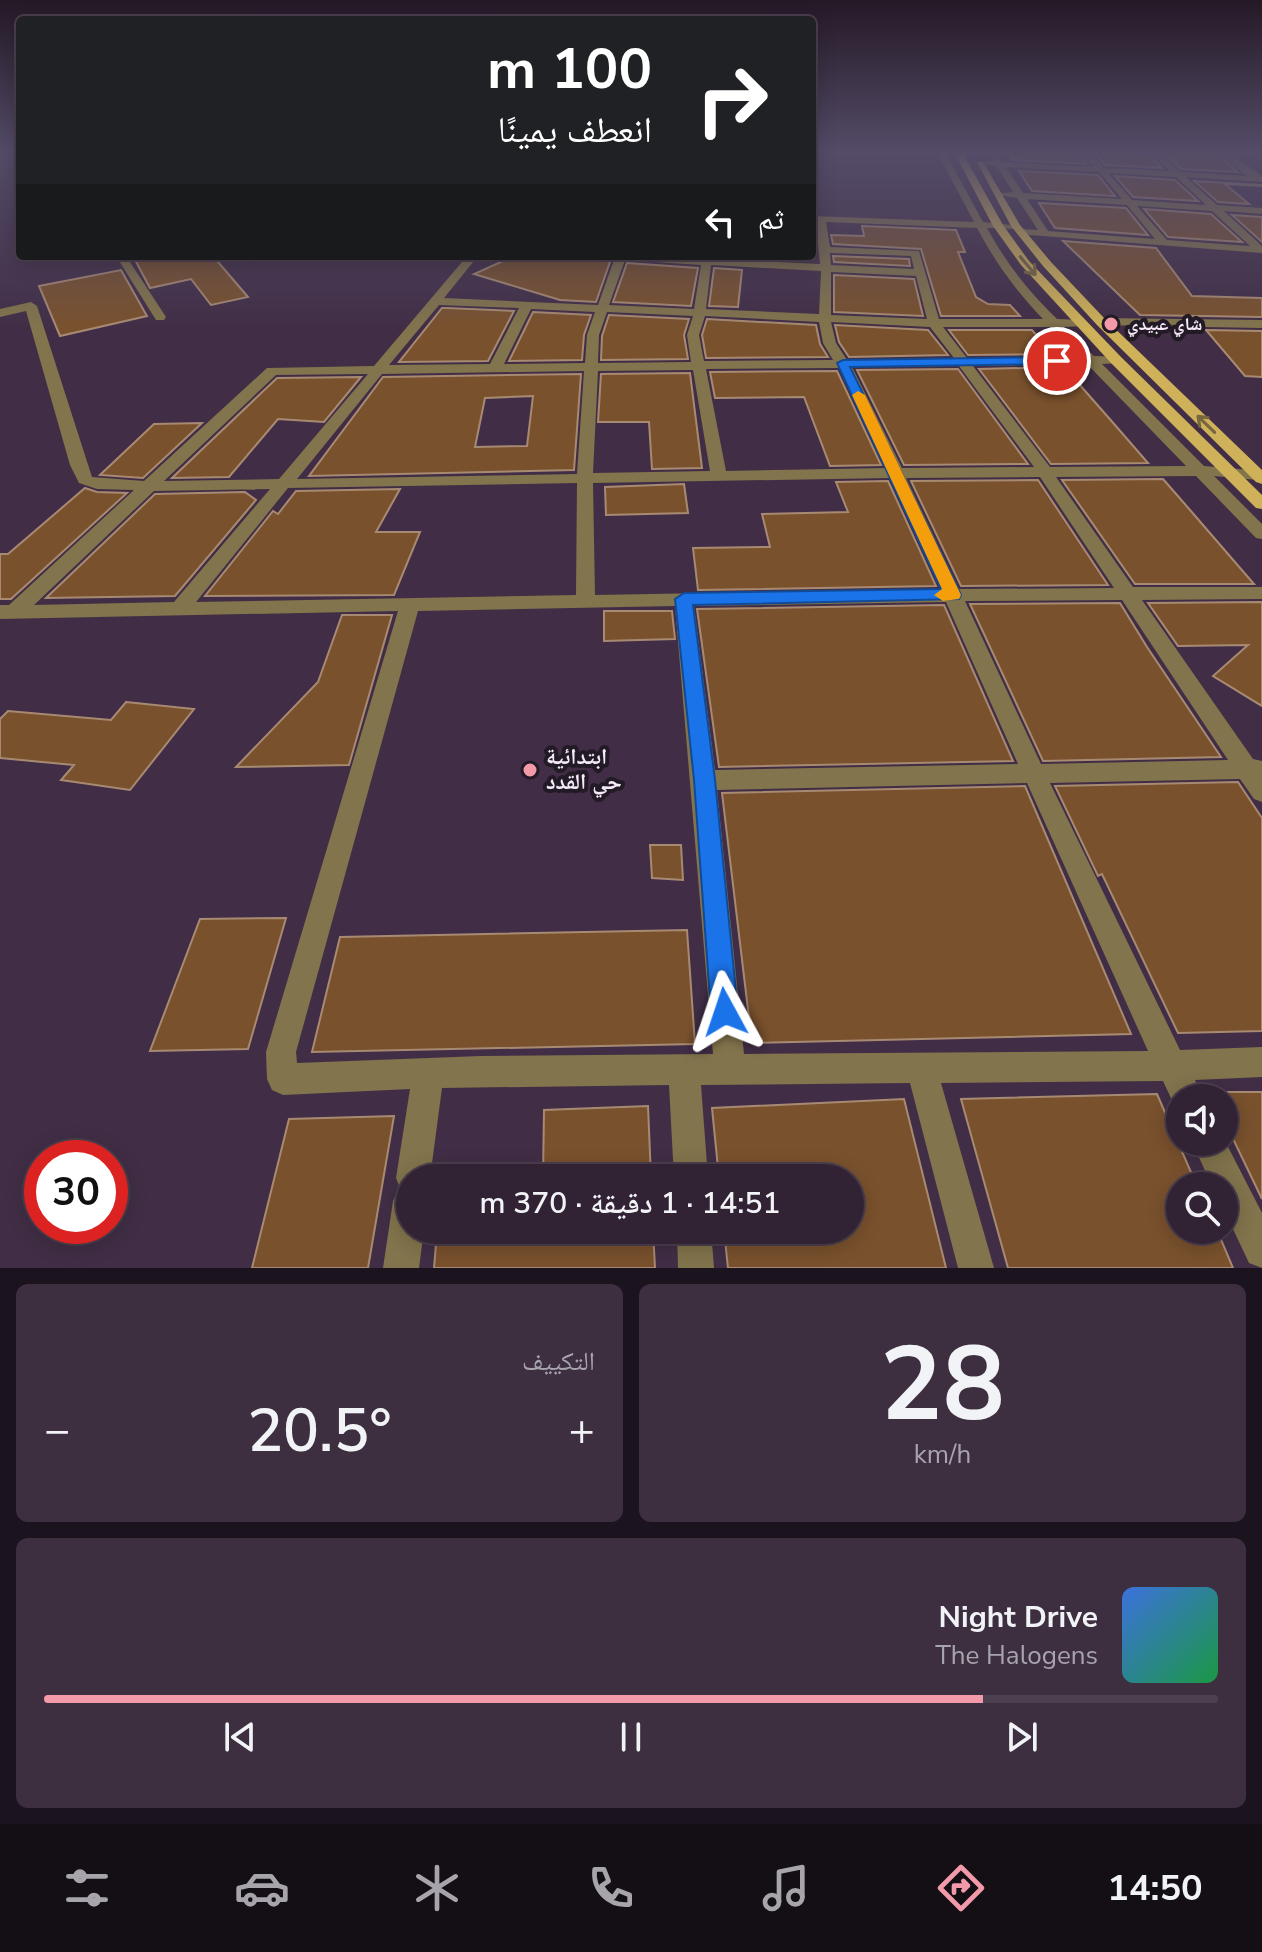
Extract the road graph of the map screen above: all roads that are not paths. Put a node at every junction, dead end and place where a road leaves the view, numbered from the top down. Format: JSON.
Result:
{"nodes":[{"id":1,"x":972,"y":211,"type":"edge"},
{"id":2,"x":992,"y":211,"type":"edge"},
{"id":3,"x":1007,"y":211,"type":"edge"},
{"id":4,"x":1030,"y":211,"type":"edge"},
{"id":5,"x":1138,"y":211,"type":"edge"},
{"id":6,"x":1217,"y":211,"type":"edge"},
{"id":7,"x":817,"y":219,"type":"edge"},
{"id":8,"x":979,"y":225,"type":"junction"},
{"id":9,"x":998,"y":226,"type":"junction"},
{"id":10,"x":1018,"y":229,"type":"junction"},
{"id":11,"x":1045,"y":234,"type":"junction"},
{"id":12,"x":1164,"y":243,"type":"junction"},
{"id":13,"x":1260,"y":250,"type":"edge"},
{"id":14,"x":124,"y":260,"type":"edge"},
{"id":15,"x":470,"y":260,"type":"edge"},
{"id":16,"x":620,"y":260,"type":"edge"},
{"id":17,"x":707,"y":260,"type":"edge"},
{"id":18,"x":825,"y":260,"type":"junction"},
{"id":19,"x":434,"y":301,"type":"junction"},
{"id":20,"x":527,"y":304,"type":"junction"},
{"id":21,"x":602,"y":308,"type":"junction"},
{"id":22,"x":700,"y":312,"type":"junction"},
{"id":23,"x":0,"y":313,"type":"edge"},
{"id":24,"x":824,"y":316,"type":"junction"},
{"id":25,"x":160,"y":317,"type":"dead end"},
{"id":26,"x":1101,"y":322,"type":"junction"},
{"id":27,"x":934,"y":323,"type":"junction"},
{"id":28,"x":1052,"y":323,"type":"junction"},
{"id":29,"x":1080,"y":323,"type":"junction"},
{"id":30,"x":1262,"y":324,"type":"edge"},
{"id":31,"x":1088,"y":360,"type":"junction"},
{"id":32,"x":1116,"y":360,"type":"junction"},
{"id":33,"x":843,"y":363,"type":"junction"},
{"id":34,"x":965,"y":363,"type":"junction"},
{"id":35,"x":593,"y":365,"type":"junction"},
{"id":36,"x":696,"y":365,"type":"junction"},
{"id":37,"x":495,"y":368,"type":"junction"},
{"id":38,"x":379,"y":370,"type":"junction"},
{"id":39,"x":1230,"y":471,"type":"junction"},
{"id":40,"x":1045,"y":472,"type":"junction"},
{"id":41,"x":1201,"y":472,"type":"junction"},
{"id":42,"x":897,"y":473,"type":"junction"},
{"id":43,"x":1260,"y":477,"type":"edge"},
{"id":44,"x":719,"y":478,"type":"junction"},
{"id":45,"x":585,"y":480,"type":"junction"},
{"id":46,"x":286,"y":483,"type":"junction"},
{"id":47,"x":147,"y":486,"type":"junction"},
{"id":48,"x":1262,"y":504,"type":"edge"},
{"id":49,"x":1262,"y":534,"type":"edge"},
{"id":50,"x":1262,"y":593,"type":"edge"},
{"id":51,"x":953,"y":595,"type":"junction"},
{"id":52,"x":1130,"y":596,"type":"junction"},
{"id":53,"x":684,"y":599,"type":"junction"},
{"id":54,"x":586,"y":601,"type":"junction"},
{"id":55,"x":410,"y":604,"type":"junction"},
{"id":56,"x":180,"y":608,"type":"junction"},
{"id":57,"x":7,"y":612,"type":"edge"},
{"id":58,"x":1255,"y":769,"type":"edge"},
{"id":59,"x":1034,"y":774,"type":"junction"},
{"id":60,"x":704,"y":780,"type":"junction"},
{"id":61,"x":1262,"y":792,"type":"edge"},
{"id":62,"x":1262,"y":1062,"type":"edge"},
{"id":63,"x":1171,"y":1066,"type":"junction"},
{"id":64,"x":921,"y":1067,"type":"junction"},
{"id":65,"x":730,"y":1069,"type":"junction"},
{"id":66,"x":684,"y":1070,"type":"junction"},
{"id":67,"x":428,"y":1073,"type":"junction"},
{"id":68,"x":1180,"y":1084,"type":"edge"},
{"id":69,"x":1215,"y":1156,"type":"edge"},
{"id":70,"x":415,"y":1164,"type":"edge"},
{"id":71,"x":690,"y":1164,"type":"edge"},
{"id":72,"x":404,"y":1244,"type":"edge"},
{"id":73,"x":695,"y":1244,"type":"edge"},
{"id":74,"x":1262,"y":1250,"type":"edge"},
{"id":75,"x":401,"y":1268,"type":"edge"},
{"id":76,"x":696,"y":1268,"type":"edge"},
{"id":77,"x":976,"y":1268,"type":"edge"}],
"edges":[{"from":1,"to":8,"type":"street"},
{"from":2,"to":9,"type":"main road"},
{"from":3,"to":10,"type":"main road"},
{"from":4,"to":11,"type":"street"},
{"from":5,"to":12,"type":"street"},
{"from":6,"to":13,"type":"street"},
{"from":7,"to":8,"type":"street"},
{"from":7,"to":18,"type":"street"},
{"from":8,"to":9,"type":"street"},
{"from":8,"to":28,"type":"street"},
{"from":9,"to":10,"type":"street"},
{"from":9,"to":29,"type":"main road","one_way":true},
{"from":10,"to":11,"type":"street"},
{"from":10,"to":26,"type":"main road"},
{"from":11,"to":12,"type":"street"},
{"from":12,"to":13,"type":"street"},
{"from":14,"to":25,"type":"street"},
{"from":15,"to":19,"type":"street"},
{"from":16,"to":21,"type":"street"},
{"from":17,"to":18,"type":"street"},
{"from":17,"to":22,"type":"street"},
{"from":18,"to":24,"type":"street"},
{"from":18,"to":27,"type":"street"},
{"from":19,"to":20,"type":"street"},
{"from":19,"to":38,"type":"street"},
{"from":20,"to":21,"type":"street"},
{"from":20,"to":37,"type":"street"},
{"from":21,"to":22,"type":"street"},
{"from":21,"to":35,"type":"street"},
{"from":22,"to":24,"type":"street"},
{"from":22,"to":36,"type":"street"},
{"from":23,"to":47,"type":"street"},
{"from":24,"to":27,"type":"street"},
{"from":24,"to":33,"type":"street"},
{"from":26,"to":30,"type":"street"},
{"from":43,"to":26,"type":"main road","one_way":true},
{"from":27,"to":28,"type":"street"},
{"from":27,"to":34,"type":"street"},
{"from":28,"to":29,"type":"street"},
{"from":28,"to":31,"type":"street"},
{"from":29,"to":32,"type":"main road"},
{"from":31,"to":32,"type":"street"},
{"from":31,"to":34,"type":"street"},
{"from":31,"to":41,"type":"street"},
{"from":32,"to":39,"type":"main road"},
{"from":33,"to":34,"type":"street"},
{"from":33,"to":36,"type":"street"},
{"from":33,"to":42,"type":"street"},
{"from":34,"to":40,"type":"street"},
{"from":35,"to":36,"type":"street"},
{"from":35,"to":37,"type":"street"},
{"from":35,"to":45,"type":"street"},
{"from":36,"to":44,"type":"street"},
{"from":37,"to":38,"type":"street"},
{"from":38,"to":46,"type":"street"},
{"from":38,"to":47,"type":"street"},
{"from":39,"to":41,"type":"street"},
{"from":39,"to":43,"type":"street"},
{"from":39,"to":48,"type":"main road"},
{"from":40,"to":41,"type":"street"},
{"from":40,"to":42,"type":"street"},
{"from":40,"to":52,"type":"street"},
{"from":41,"to":49,"type":"street"},
{"from":42,"to":44,"type":"street"},
{"from":42,"to":51,"type":"street"},
{"from":44,"to":45,"type":"street"},
{"from":45,"to":46,"type":"street"},
{"from":45,"to":54,"type":"street"},
{"from":46,"to":47,"type":"street"},
{"from":46,"to":56,"type":"street"},
{"from":47,"to":57,"type":"street"},
{"from":50,"to":52,"type":"street"},
{"from":51,"to":52,"type":"street"},
{"from":51,"to":53,"type":"street"},
{"from":51,"to":59,"type":"street"},
{"from":52,"to":58,"type":"street"},
{"from":53,"to":54,"type":"street"},
{"from":53,"to":60,"type":"street"},
{"from":54,"to":55,"type":"street"},
{"from":55,"to":56,"type":"street"},
{"from":55,"to":67,"type":"street"},
{"from":56,"to":57,"type":"street"},
{"from":58,"to":59,"type":"street"},
{"from":58,"to":61,"type":"street"},
{"from":59,"to":60,"type":"street"},
{"from":59,"to":63,"type":"street"},
{"from":60,"to":65,"type":"street"},
{"from":62,"to":63,"type":"street"},
{"from":63,"to":64,"type":"street"},
{"from":63,"to":68,"type":"street"},
{"from":64,"to":65,"type":"street"},
{"from":64,"to":77,"type":"street"},
{"from":65,"to":66,"type":"street"},
{"from":66,"to":67,"type":"street"},
{"from":66,"to":71,"type":"street"},
{"from":67,"to":70,"type":"street"},
{"from":69,"to":74,"type":"street"},
{"from":72,"to":75,"type":"street"},
{"from":73,"to":76,"type":"street"}]}
